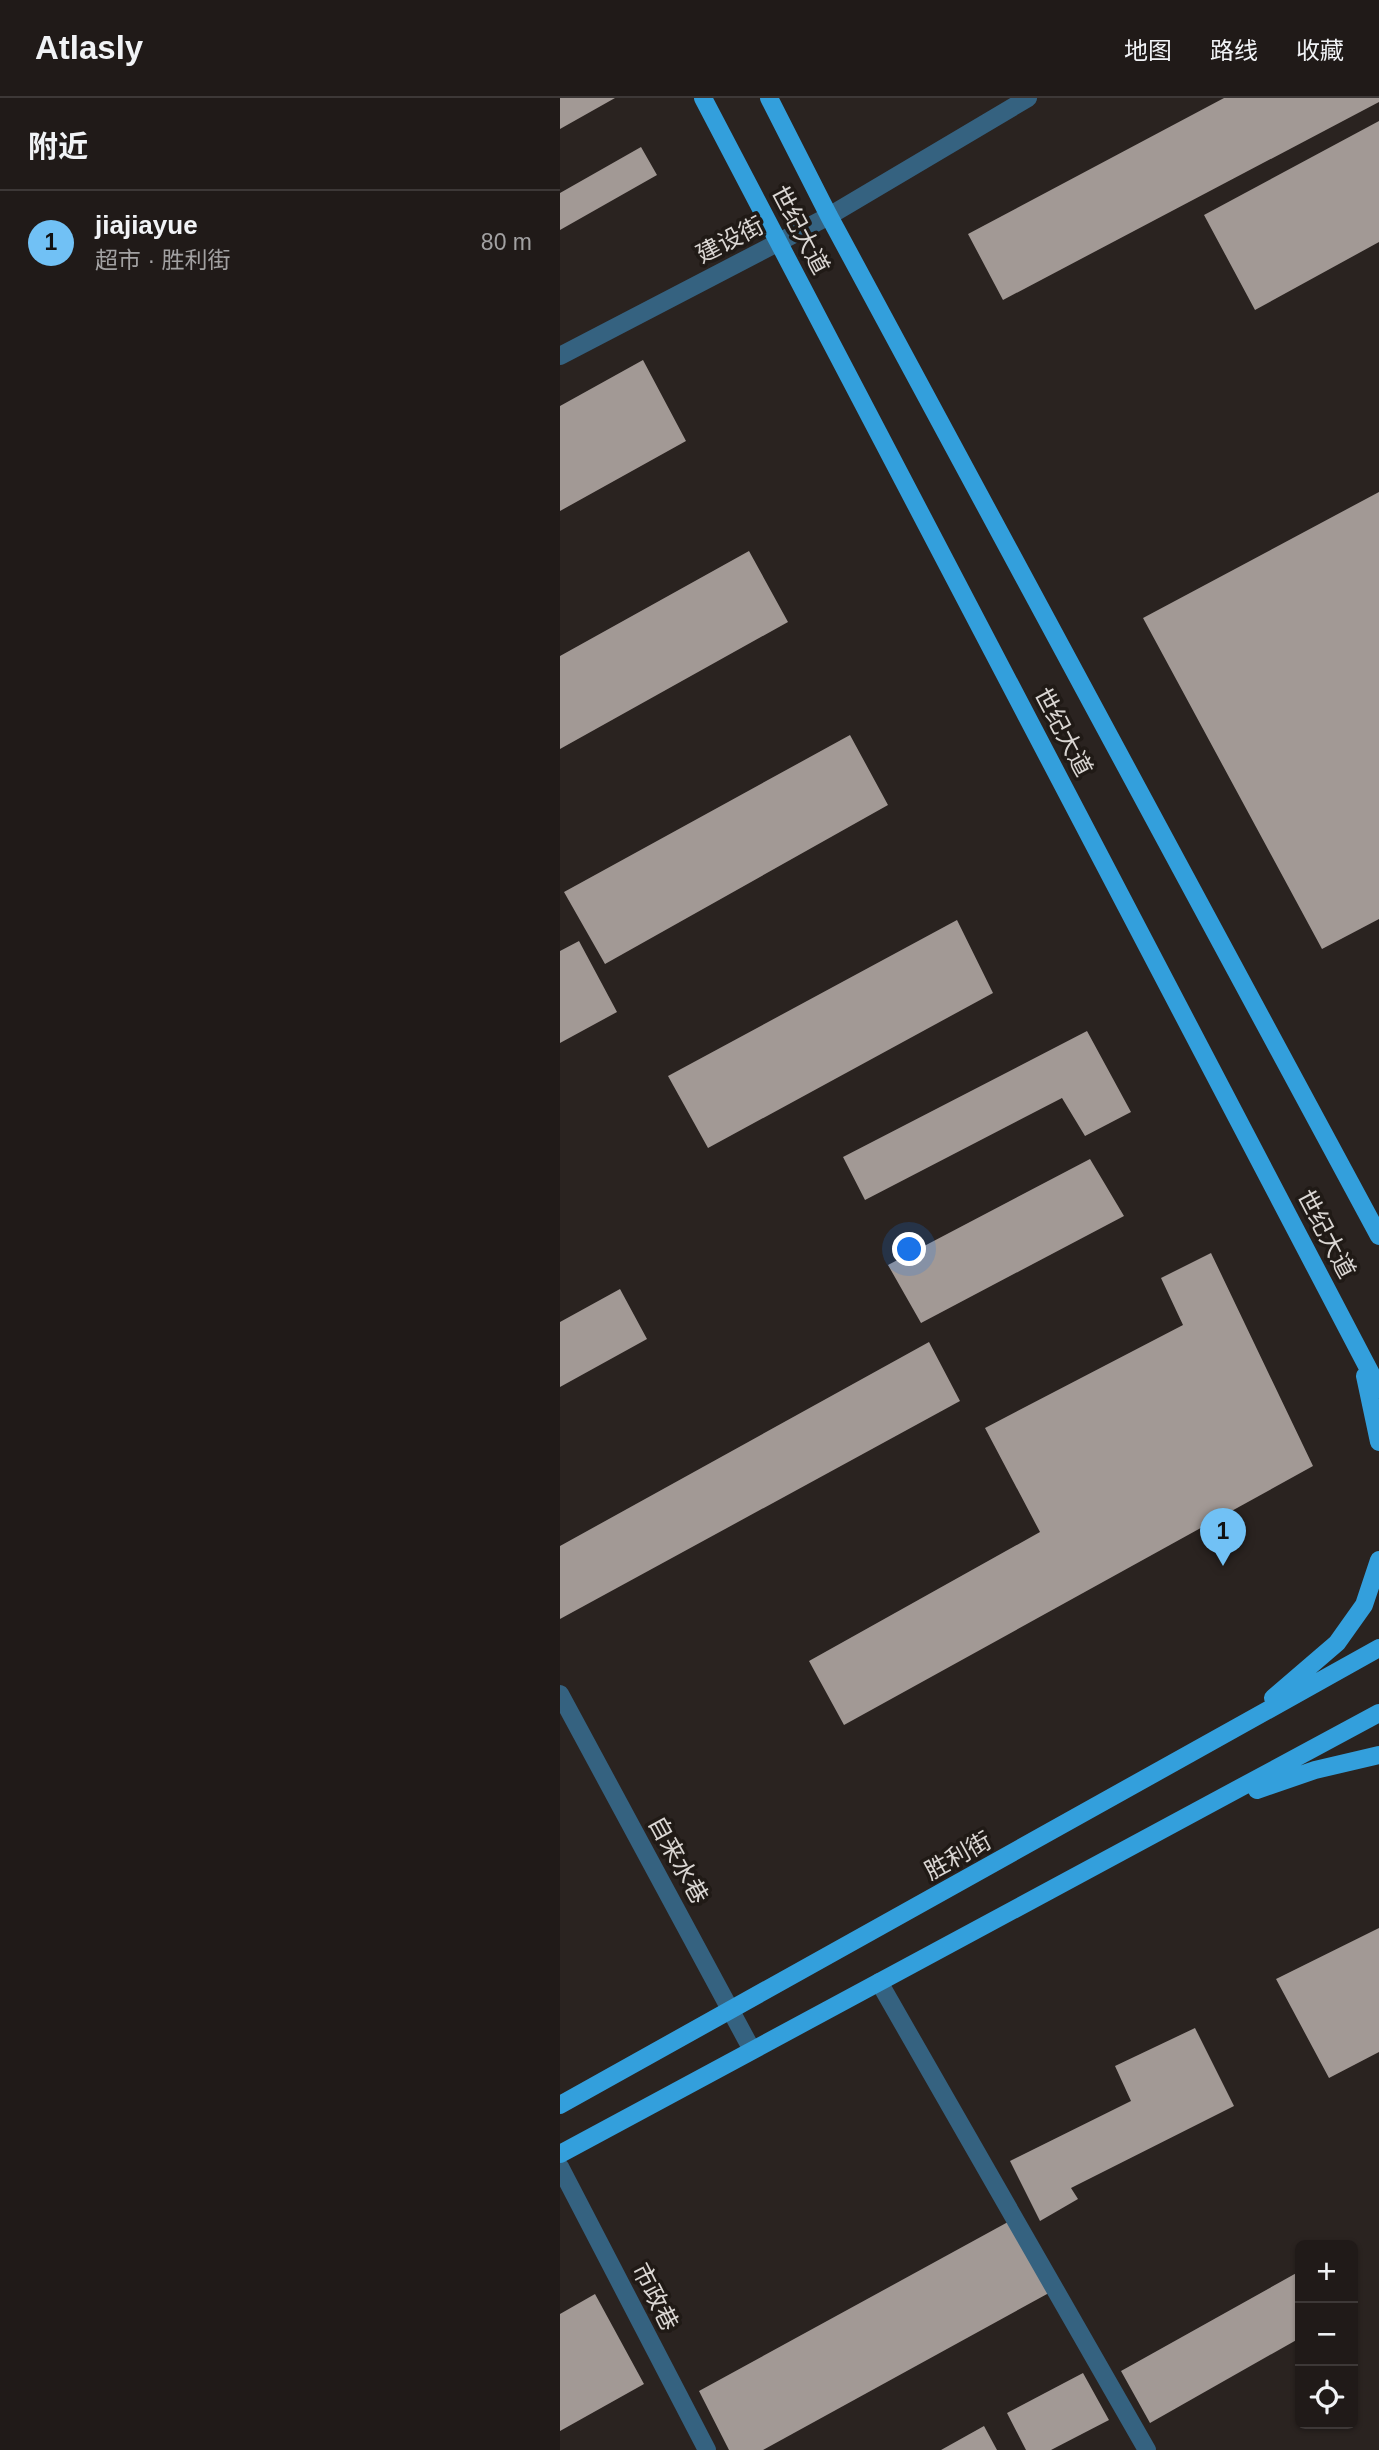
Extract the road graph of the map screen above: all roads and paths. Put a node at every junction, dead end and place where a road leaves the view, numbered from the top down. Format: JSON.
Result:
{"nodes":[{"id":1,"x":703,"y":98,"type":"edge"},
{"id":2,"x":769,"y":98,"type":"edge"},
{"id":3,"x":1028,"y":98,"type":"edge"},
{"id":4,"x":829,"y":216,"type":"junction"},
{"id":5,"x":779,"y":242,"type":"junction"},
{"id":6,"x":560,"y":356,"type":"edge"},
{"id":7,"x":1379,"y":1236,"type":"edge"},
{"id":8,"x":1360,"y":1352,"type":"junction"},
{"id":9,"x":1379,"y":1389,"type":"edge"},
{"id":10,"x":1379,"y":1442,"type":"edge"},
{"id":11,"x":1379,"y":1560,"type":"edge"},
{"id":12,"x":1379,"y":1648,"type":"edge"},
{"id":13,"x":560,"y":1694,"type":"edge"},
{"id":14,"x":1379,"y":1713,"type":"edge"},
{"id":15,"x":1379,"y":1755,"type":"edge"},
{"id":16,"x":1187,"y":1756,"type":"junction"},
{"id":17,"x":1213,"y":1804,"type":"junction"},
{"id":18,"x":879,"y":1982,"type":"junction"},
{"id":19,"x":732,"y":2011,"type":"junction"},
{"id":20,"x":752,"y":2050,"type":"junction"},
{"id":21,"x":560,"y":2105,"type":"edge"},
{"id":22,"x":560,"y":2154,"type":"edge"},
{"id":23,"x":560,"y":2167,"type":"edge"},
{"id":24,"x":707,"y":2450,"type":"edge"},
{"id":25,"x":1147,"y":2450,"type":"edge"}],
"edges":[{"from":1,"to":5,"type":"main road","name":"世纪大道"},
{"from":2,"to":4,"type":"main road","name":"世纪大道"},
{"from":3,"to":4,"type":"street","name":"建设街"},
{"from":4,"to":5,"type":"street","name":"建设街"},
{"from":4,"to":7,"type":"main road","name":"世纪大道"},
{"from":5,"to":6,"type":"street","name":"建设街"},
{"from":5,"to":8,"type":"main road","name":"世纪大道"},
{"from":8,"to":9,"type":"main road","name":"世纪大道"},
{"from":8,"to":10,"type":"main road"},
{"from":11,"to":16,"type":"main road"},
{"from":12,"to":16,"type":"main road","name":"胜利街"},
{"from":13,"to":19,"type":"street","name":"自来水巷"},
{"from":14,"to":17,"type":"main road"},
{"from":15,"to":17,"type":"main road"},
{"from":16,"to":19,"type":"main road","name":"胜利街"},
{"from":17,"to":18,"type":"main road"},
{"from":18,"to":20,"type":"main road"},
{"from":18,"to":25,"type":"street"},
{"from":19,"to":20,"type":"street","name":"自来水巷"},
{"from":19,"to":21,"type":"main road","name":"胜利街"},
{"from":20,"to":22,"type":"main road"},
{"from":23,"to":24,"type":"street","name":"市政巷"}]}
